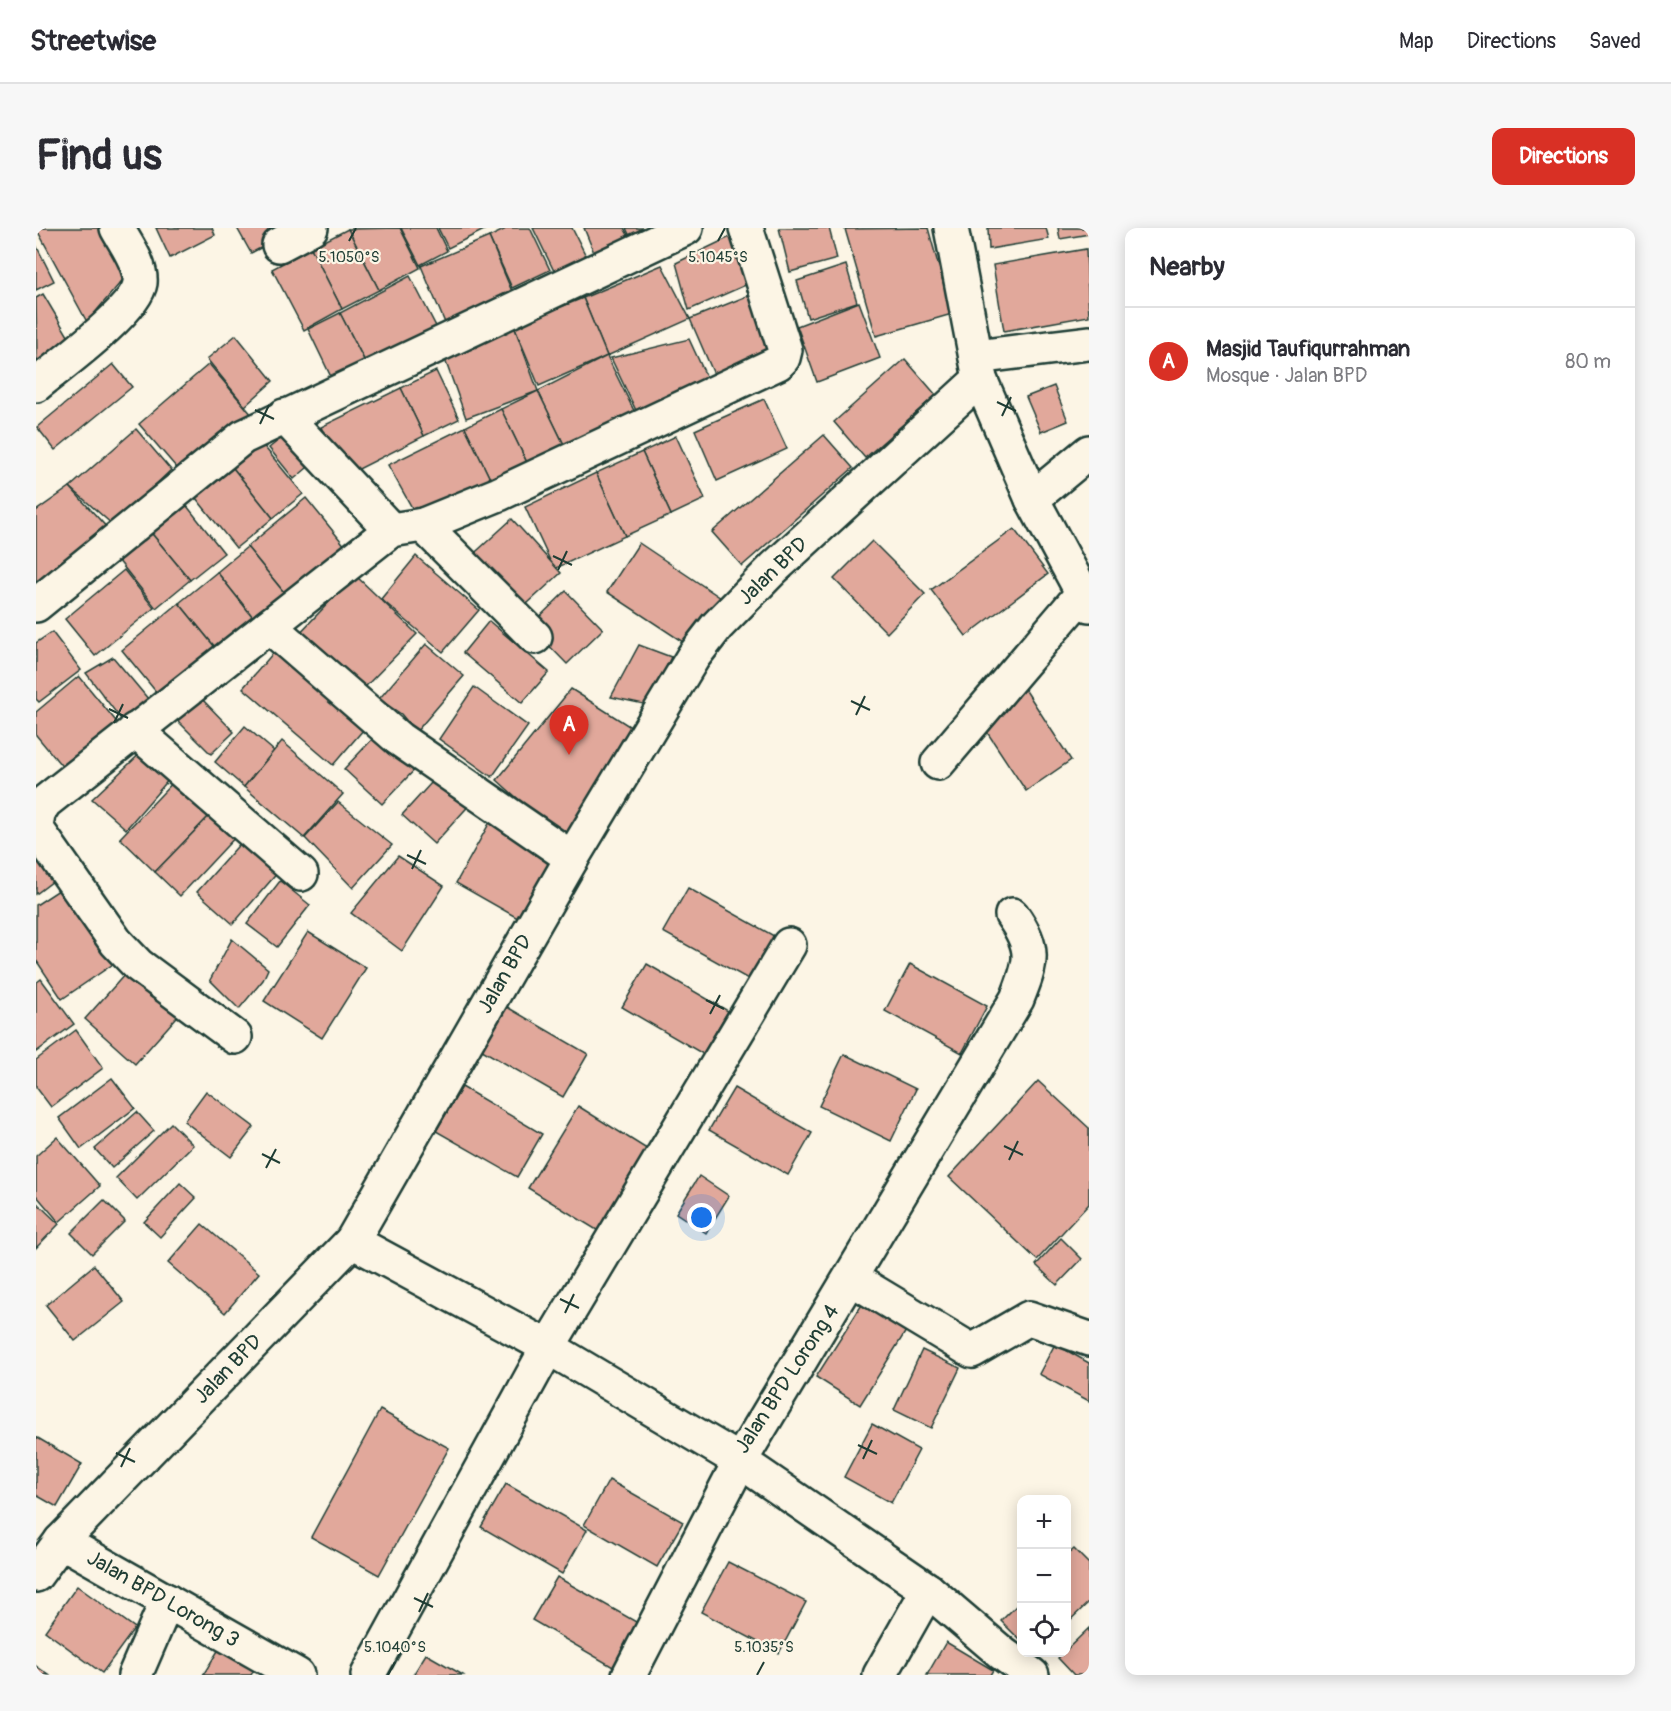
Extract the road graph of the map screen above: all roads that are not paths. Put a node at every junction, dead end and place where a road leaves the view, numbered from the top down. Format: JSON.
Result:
{"nodes":[{"id":1,"x":117,"y":228,"type":"edge"},
{"id":2,"x":311,"y":228,"type":"edge"},
{"id":3,"x":686,"y":228,"type":"edge"},
{"id":4,"x":746,"y":228,"type":"edge"},
{"id":5,"x":951,"y":228,"type":"edge"},
{"id":6,"x":279,"y":245,"type":"dead end"},
{"id":7,"x":1089,"y":343,"type":"edge"},
{"id":8,"x":978,"y":368,"type":"junction"},
{"id":9,"x":36,"y":385,"type":"edge"},
{"id":10,"x":284,"y":416,"type":"junction"},
{"id":11,"x":1089,"y":452,"type":"edge"},
{"id":12,"x":1032,"y":499,"type":"junction"},
{"id":13,"x":423,"y":525,"type":"junction"},
{"id":14,"x":391,"y":530,"type":"junction"},
{"id":15,"x":1086,"y":599,"type":"edge"},
{"id":16,"x":36,"y":605,"type":"edge"},
{"id":17,"x":269,"y":626,"type":"junction"},
{"id":18,"x":535,"y":637,"type":"dead end"},
{"id":19,"x":135,"y":730,"type":"junction"},
{"id":20,"x":938,"y":763,"type":"dead end"},
{"id":21,"x":572,"y":858,"type":"junction"},
{"id":22,"x":301,"y":874,"type":"dead end"},
{"id":23,"x":1012,"y":915,"type":"dead end"},
{"id":24,"x":789,"y":945,"type":"dead end"},
{"id":25,"x":235,"y":1037,"type":"dead end"},
{"id":26,"x":352,"y":1241,"type":"junction"},
{"id":27,"x":859,"y":1283,"type":"dead end"},
{"id":28,"x":1089,"y":1339,"type":"edge"},
{"id":29,"x":548,"y":1347,"type":"junction"},
{"id":30,"x":740,"y":1461,"type":"junction"},
{"id":31,"x":62,"y":1541,"type":"junction"},
{"id":32,"x":36,"y":1575,"type":"edge"},
{"id":33,"x":928,"y":1590,"type":"junction"},
{"id":34,"x":167,"y":1601,"type":"junction"},
{"id":35,"x":135,"y":1675,"type":"edge"},
{"id":36,"x":297,"y":1675,"type":"edge"},
{"id":37,"x":368,"y":1675,"type":"edge"},
{"id":38,"x":629,"y":1675,"type":"edge"},
{"id":39,"x":880,"y":1675,"type":"edge"},
{"id":40,"x":1032,"y":1675,"type":"edge"}],
"edges":[{"from":1,"to":9,"type":"street"},
{"from":2,"to":6,"type":"street"},
{"from":3,"to":10,"type":"street"},
{"from":4,"to":13,"type":"street"},
{"from":5,"to":8,"type":"street"},
{"from":7,"to":8,"type":"street"},
{"from":8,"to":12,"type":"street"},
{"from":8,"to":21,"type":"street","name":"Jalan BPD"},
{"from":10,"to":14,"type":"street"},
{"from":10,"to":16,"type":"street"},
{"from":11,"to":12,"type":"street"},
{"from":12,"to":15,"type":"street"},
{"from":13,"to":14,"type":"street"},
{"from":13,"to":18,"type":"street"},
{"from":14,"to":17,"type":"street"},
{"from":15,"to":20,"type":"street"},
{"from":17,"to":19,"type":"street"},
{"from":17,"to":21,"type":"street"},
{"from":19,"to":22,"type":"street"},
{"from":19,"to":25,"type":"street"},
{"from":21,"to":26,"type":"street","name":"Jalan BPD"},
{"from":23,"to":30,"type":"street","name":"Jalan BPD Lorong 4"},
{"from":24,"to":29,"type":"street"},
{"from":26,"to":29,"type":"street","name":"Jalan BPD Lorong 4"},
{"from":26,"to":31,"type":"street","name":"Jalan BPD"},
{"from":27,"to":28,"type":"street"},
{"from":29,"to":30,"type":"street","name":"Jalan BPD Lorong 4"},
{"from":29,"to":37,"type":"street"},
{"from":30,"to":33,"type":"street"},
{"from":30,"to":38,"type":"street"},
{"from":31,"to":32,"type":"street","name":"Jalan BPD"},
{"from":31,"to":34,"type":"street","name":"Jalan BPD Lorong 3"},
{"from":33,"to":39,"type":"street"},
{"from":33,"to":40,"type":"street"},
{"from":34,"to":35,"type":"street"},
{"from":34,"to":36,"type":"street","name":"Jalan BPD Lorong 3"}]}
